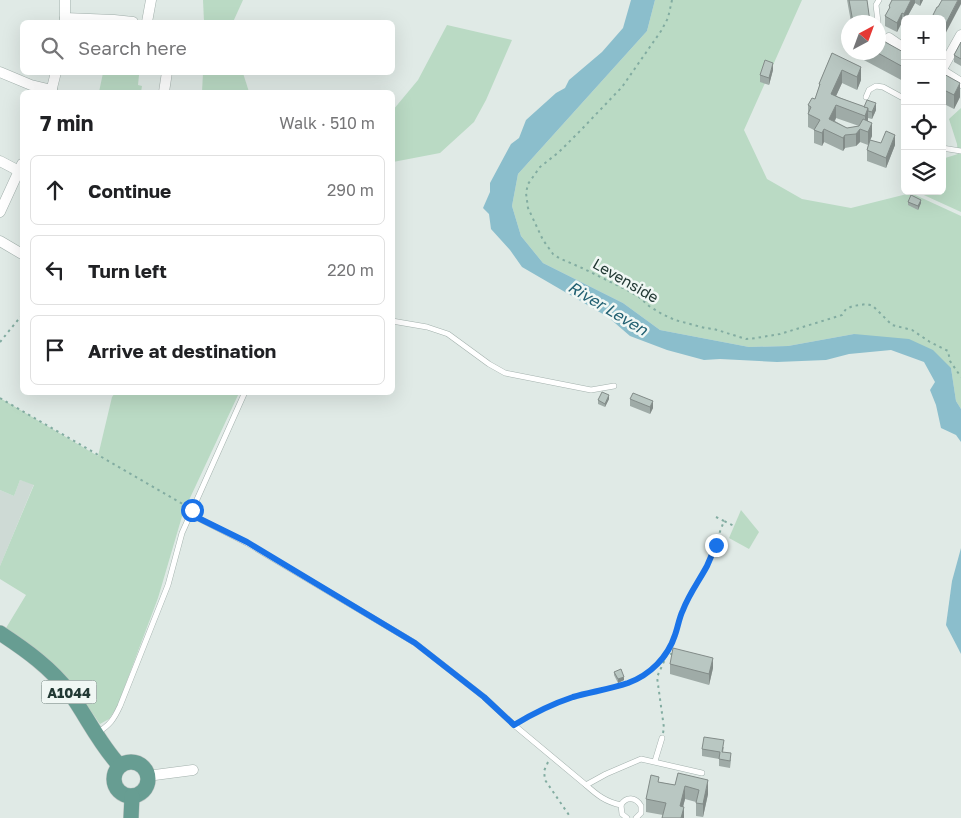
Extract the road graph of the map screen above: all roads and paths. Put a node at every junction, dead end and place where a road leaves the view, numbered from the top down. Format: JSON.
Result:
{"nodes":[{"id":1,"x":66,"y":0,"type":"edge"},
{"id":2,"x":151,"y":0,"type":"edge"},
{"id":3,"x":672,"y":0,"type":"edge"},
{"id":4,"x":879,"y":0,"type":"edge"},
{"id":5,"x":877,"y":15,"type":"edge"},
{"id":6,"x":65,"y":20,"type":"edge"},
{"id":7,"x":114,"y":20,"type":"edge"},
{"id":8,"x":147,"y":20,"type":"edge"},
{"id":9,"x":961,"y":35,"type":"edge"},
{"id":10,"x":889,"y":38,"type":"dead end"},
{"id":11,"x":901,"y":46,"type":"edge"},
{"id":12,"x":946,"y":63,"type":"edge"},
{"id":13,"x":0,"y":72,"type":"edge"},
{"id":14,"x":946,"y":73,"type":"edge"},
{"id":15,"x":55,"y":75,"type":"edge"},
{"id":16,"x":166,"y":75,"type":"edge"},
{"id":17,"x":961,"y":82,"type":"edge"},
{"id":18,"x":48,"y":90,"type":"edge"},
{"id":19,"x":52,"y":90,"type":"edge"},
{"id":20,"x":161,"y":90,"type":"edge"},
{"id":21,"x":901,"y":96,"type":"edge"},
{"id":22,"x":866,"y":97,"type":"dead end"},
{"id":23,"x":946,"y":148,"type":"edge"},
{"id":24,"x":961,"y":151,"type":"edge"},
{"id":25,"x":0,"y":161,"type":"edge"},
{"id":26,"x":20,"y":168,"type":"edge"},
{"id":27,"x":20,"y":170,"type":"edge"},
{"id":28,"x":0,"y":212,"type":"edge"},
{"id":29,"x":0,"y":241,"type":"edge"},
{"id":30,"x":20,"y":253,"type":"edge"},
{"id":31,"x":20,"y":317,"type":"edge"},
{"id":32,"x":395,"y":322,"type":"edge"},
{"id":33,"x":0,"y":342,"type":"edge"},
{"id":34,"x":961,"y":377,"type":"edge"},
{"id":35,"x":614,"y":386,"type":"dead end"},
{"id":36,"x":243,"y":395,"type":"edge"},
{"id":37,"x":0,"y":398,"type":"edge"},
{"id":38,"x":191,"y":512,"type":"junction"},
{"id":39,"x":716,"y":517,"type":"dead end"},
{"id":40,"x":724,"y":521,"type":"junction"},
{"id":41,"x":734,"y":526,"type":"dead end"},
{"id":42,"x":0,"y":633,"type":"edge"},
{"id":43,"x":666,"y":654,"type":"junction"},
{"id":44,"x":679,"y":654,"type":"edge"},
{"id":45,"x":514,"y":725,"type":"junction"},
{"id":46,"x":96,"y":733,"type":"junction"},
{"id":47,"x":662,"y":738,"type":"joint"},
{"id":48,"x":551,"y":756,"type":"junction"},
{"id":49,"x":655,"y":761,"type":"junction"},
{"id":50,"x":120,"y":766,"type":"junction"},
{"id":51,"x":193,"y":770,"type":"dead end"},
{"id":52,"x":702,"y":774,"type":"dead end"},
{"id":53,"x":147,"y":776,"type":"junction"},
{"id":54,"x":586,"y":785,"type":"junction"},
{"id":55,"x":132,"y":796,"type":"junction"},
{"id":56,"x":621,"y":805,"type":"junction"},
{"id":57,"x":132,"y":818,"type":"edge"},
{"id":58,"x":571,"y":818,"type":"edge"},
{"id":59,"x":626,"y":818,"type":"edge"},
{"id":60,"x":636,"y":818,"type":"edge"}],
"edges":[{"from":1,"to":6,"type":"street"},
{"from":2,"to":8,"type":"street"},
{"from":3,"to":34,"type":"path","name":"Levenside"},
{"from":4,"to":5,"type":"lane"},
{"from":6,"to":7,"type":"street"},
{"from":9,"to":12,"type":"street"},
{"from":10,"to":11,"type":"street"},
{"from":13,"to":18,"type":"street"},
{"from":14,"to":17,"type":"street"},
{"from":15,"to":19,"type":"street"},
{"from":16,"to":20,"type":"street"},
{"from":21,"to":22,"type":"lane"},
{"from":23,"to":24,"type":"lane"},
{"from":25,"to":26,"type":"street"},
{"from":27,"to":28,"type":"street"},
{"from":29,"to":30,"type":"street"},
{"from":31,"to":33,"type":"path"},
{"from":32,"to":35,"type":"lane"},
{"from":36,"to":38,"type":"lane"},
{"from":37,"to":38,"type":"path"},
{"from":38,"to":45,"type":"lane"},
{"from":38,"to":46,"type":"lane"},
{"from":39,"to":40,"type":"path"},
{"from":40,"to":41,"type":"path"},
{"from":40,"to":43,"type":"path"},
{"from":42,"to":46,"type":"main road","number":"A1044"},
{"from":43,"to":44,"type":"path"},
{"from":43,"to":45,"type":"path"},
{"from":43,"to":47,"type":"path"},
{"from":45,"to":48,"type":"lane"},
{"from":46,"to":50,"type":"main road","number":"A1044"},
{"from":47,"to":49,"type":"lane"},
{"from":48,"to":54,"type":"lane"},
{"from":48,"to":58,"type":"path"},
{"from":49,"to":52,"type":"lane"},
{"from":49,"to":54,"type":"lane"},
{"from":50,"to":53,"type":"main road"},
{"from":50,"to":55,"type":"main road"},
{"from":51,"to":53,"type":"street"},
{"from":53,"to":55,"type":"main road"},
{"from":54,"to":56,"type":"lane"},
{"from":55,"to":57,"type":"main road"},
{"from":56,"to":59,"type":"lane"},
{"from":56,"to":60,"type":"lane"}]}
